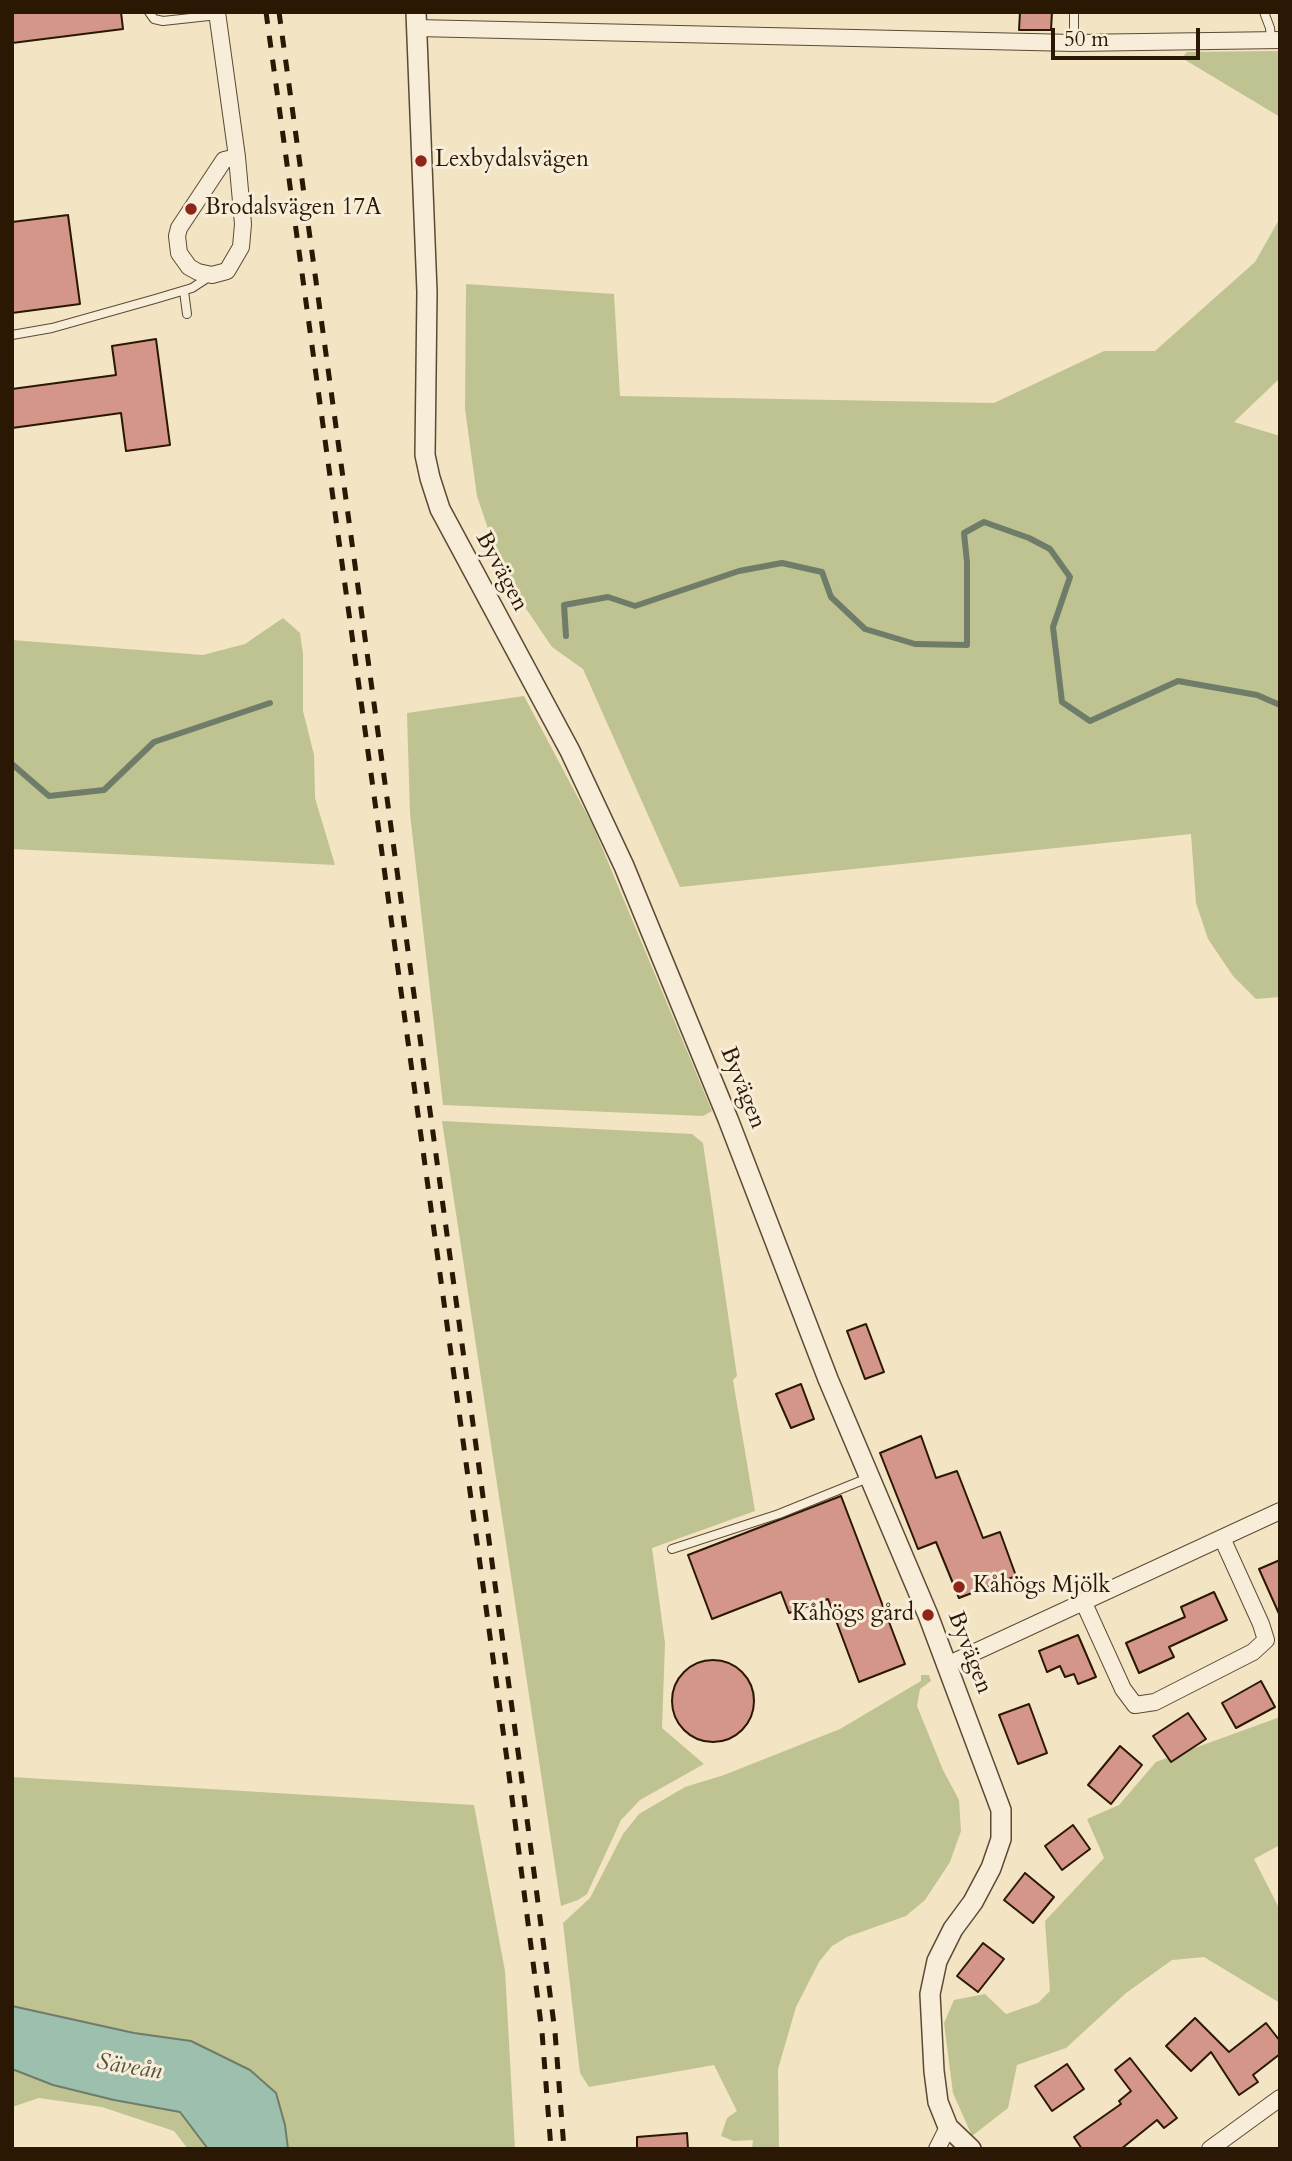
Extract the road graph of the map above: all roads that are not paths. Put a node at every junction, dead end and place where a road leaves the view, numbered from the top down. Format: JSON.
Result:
{"nodes":[{"id":1,"x":149,"y":12,"type":"edge"},
{"id":2,"x":1074,"y":12,"type":"edge"},
{"id":3,"x":1264,"y":12,"type":"edge"},
{"id":4,"x":218,"y":14,"type":"edge"},
{"id":5,"x":416,"y":20,"type":"edge"},
{"id":6,"x":1275,"y":40,"type":"edge"},
{"id":7,"x":1074,"y":43,"type":"junction"},
{"id":8,"x":237,"y":157,"type":"junction"},
{"id":9,"x":212,"y":275,"type":"junction"},
{"id":10,"x":184,"y":290,"type":"junction"},
{"id":11,"x":187,"y":314,"type":"dead end"},
{"id":12,"x":12,"y":335,"type":"edge"},
{"id":13,"x":871,"y":1476,"type":"junction"},
{"id":14,"x":1280,"y":1511,"type":"edge"},
{"id":15,"x":1222,"y":1538,"type":"junction"},
{"id":16,"x":672,"y":1549,"type":"dead end"},
{"id":17,"x":1083,"y":1601,"type":"junction"},
{"id":18,"x":947,"y":1665,"type":"junction"},
{"id":19,"x":1280,"y":2098,"type":"edge"},
{"id":20,"x":948,"y":2127,"type":"junction"},
{"id":21,"x":937,"y":2149,"type":"edge"},
{"id":22,"x":971,"y":2149,"type":"edge"},
{"id":23,"x":1210,"y":2149,"type":"edge"}],
"edges":[{"from":1,"to":4,"type":"lane"},
{"from":2,"to":7,"type":"lane"},
{"from":3,"to":6,"type":"lane"},
{"from":4,"to":8,"type":"street"},
{"from":5,"to":7,"type":"street"},
{"from":5,"to":13,"type":"street","name":"Byvägen"},
{"from":6,"to":7,"type":"street"},
{"from":8,"to":9,"type":"street"},
{"from":8,"to":9,"type":"street"},
{"from":9,"to":10,"type":"lane"},
{"from":10,"to":11,"type":"lane"},
{"from":10,"to":12,"type":"lane"},
{"from":13,"to":16,"type":"lane"},
{"from":13,"to":18,"type":"street","name":"Byvägen"},
{"from":14,"to":15,"type":"street"},
{"from":15,"to":17,"type":"street"},
{"from":15,"to":17,"type":"street"},
{"from":17,"to":18,"type":"street"},
{"from":18,"to":20,"type":"street","name":"Byvägen"},
{"from":19,"to":23,"type":"street"},
{"from":20,"to":21,"type":"street"},
{"from":20,"to":22,"type":"street","name":"Byvägen"}]}
